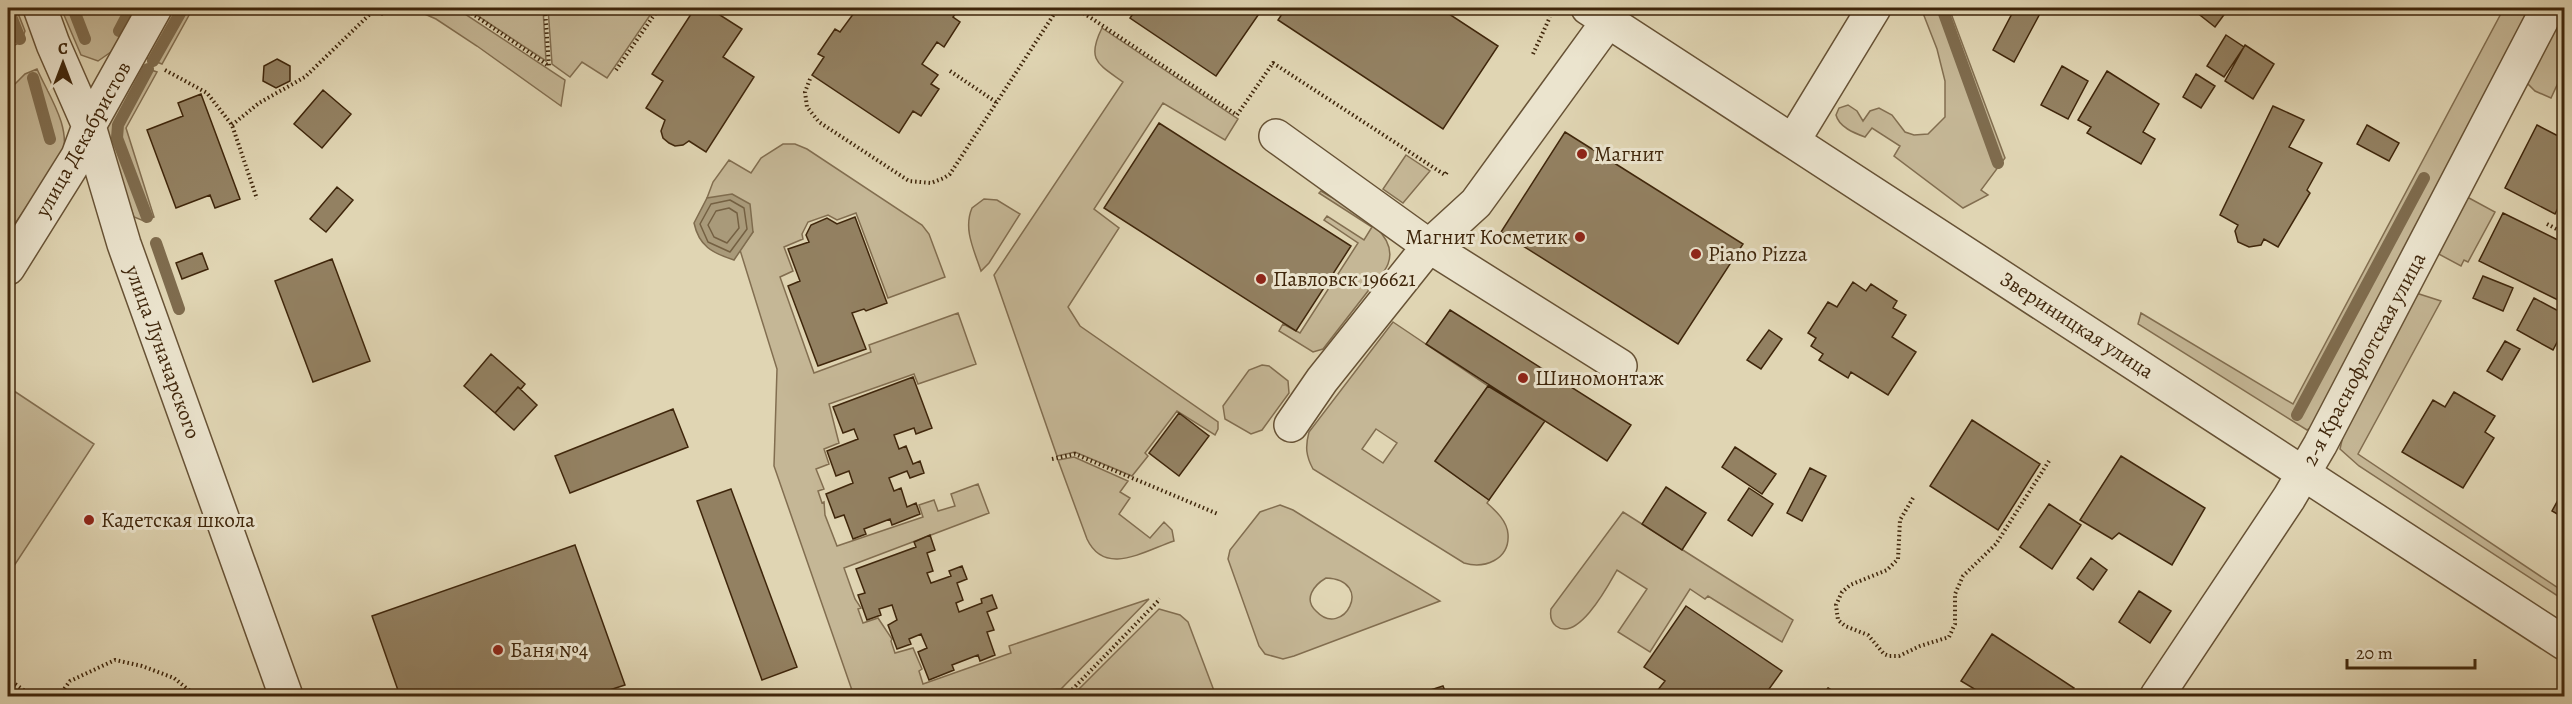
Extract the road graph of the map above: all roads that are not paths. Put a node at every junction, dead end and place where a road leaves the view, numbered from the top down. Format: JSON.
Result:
{"nodes":[{"id":1,"x":40,"y":8,"type":"edge"},
{"id":2,"x":155,"y":8,"type":"edge"},
{"id":3,"x":1874,"y":8,"type":"edge"},
{"id":4,"x":2548,"y":8,"type":"edge"},
{"id":5,"x":1599,"y":14,"type":"edge"},
{"id":6,"x":89,"y":126,"type":"junction"},
{"id":7,"x":1276,"y":136,"type":"dead end"},
{"id":8,"x":1792,"y":141,"type":"junction"},
{"id":9,"x":1429,"y":246,"type":"junction"},
{"id":10,"x":8,"y":268,"type":"edge"},
{"id":11,"x":1620,"y":366,"type":"dead end"},
{"id":12,"x":1291,"y":424,"type":"dead end"},
{"id":13,"x":2304,"y":471,"type":"junction"},
{"id":14,"x":2565,"y":643,"type":"edge"},
{"id":15,"x":286,"y":696,"type":"edge"},
{"id":16,"x":2157,"y":696,"type":"edge"}],
"edges":[{"from":1,"to":6,"type":"street","name":"улица Луначарского"},
{"from":2,"to":6,"type":"street","name":"улица Декабристов"},
{"from":3,"to":8,"type":"street"},
{"from":4,"to":13,"type":"street","name":"2-я Краснофлотская улица"},
{"from":5,"to":8,"type":"street","name":"Звериницкая улица"},
{"from":5,"to":9,"type":"street"},
{"from":6,"to":10,"type":"street","name":"улица Декабристов"},
{"from":6,"to":15,"type":"street","name":"улица Луначарского"},
{"from":7,"to":9,"type":"street"},
{"from":8,"to":13,"type":"street","name":"Звериницкая улица"},
{"from":9,"to":11,"type":"street"},
{"from":9,"to":12,"type":"street"},
{"from":13,"to":14,"type":"street","name":"Звериницкая улица"},
{"from":13,"to":16,"type":"street","name":"2-я Краснофлотская улица"}]}
